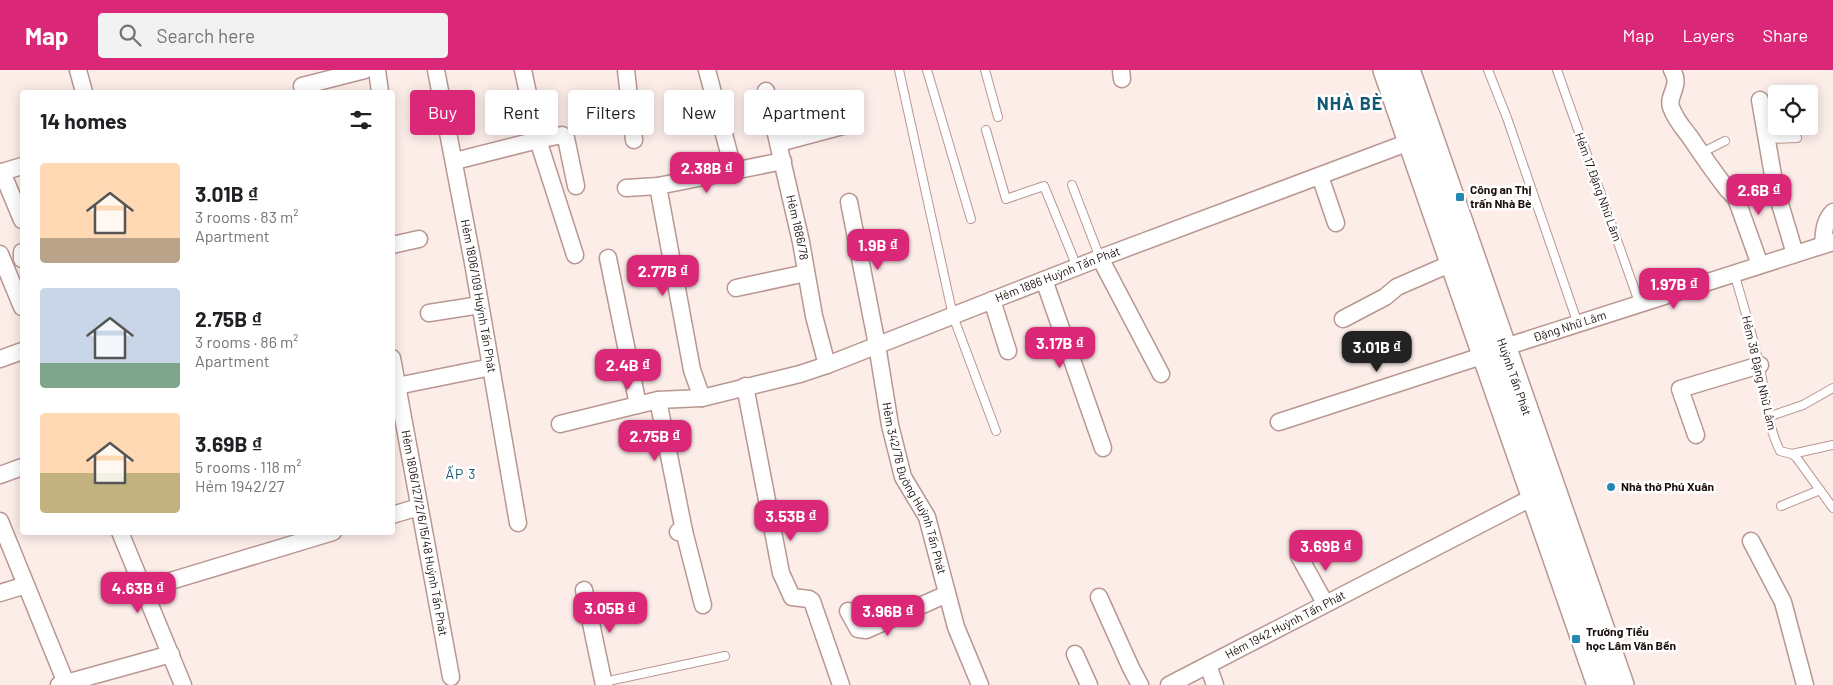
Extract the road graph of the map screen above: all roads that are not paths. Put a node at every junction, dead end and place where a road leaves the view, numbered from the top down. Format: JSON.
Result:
{"nodes":[{"id":1,"x":78,"y":70,"type":"edge"},
{"id":2,"x":365,"y":70,"type":"edge"},
{"id":3,"x":377,"y":70,"type":"edge"},
{"id":4,"x":436,"y":70,"type":"edge"},
{"id":5,"x":523,"y":70,"type":"edge"},
{"id":6,"x":626,"y":70,"type":"edge"},
{"id":7,"x":707,"y":70,"type":"edge"},
{"id":8,"x":899,"y":70,"type":"edge"},
{"id":9,"x":927,"y":70,"type":"edge"},
{"id":10,"x":985,"y":70,"type":"edge"},
{"id":11,"x":1386,"y":70,"type":"edge"},
{"id":12,"x":1407,"y":70,"type":"edge"},
{"id":13,"x":1488,"y":70,"type":"edge"},
{"id":14,"x":1557,"y":70,"type":"edge"},
{"id":15,"x":1672,"y":70,"type":"edge"},
{"id":16,"x":83,"y":90,"type":"edge"},
{"id":17,"x":303,"y":90,"type":"edge"},
{"id":18,"x":380,"y":90,"type":"edge"},
{"id":19,"x":1760,"y":100,"type":"dead end"},
{"id":20,"x":998,"y":117,"type":"dead end"},
{"id":21,"x":986,"y":130,"type":"dead end"},
{"id":22,"x":777,"y":135,"type":"edge"},
{"id":23,"x":809,"y":135,"type":"edge"},
{"id":24,"x":1797,"y":138,"type":"dead end"},
{"id":25,"x":1767,"y":139,"type":"junction"},
{"id":26,"x":538,"y":140,"type":"junction"},
{"id":27,"x":634,"y":140,"type":"dead end"},
{"id":28,"x":1412,"y":141,"type":"junction"},
{"id":29,"x":1726,"y":141,"type":"dead end"},
{"id":30,"x":779,"y":143,"type":"junction"},
{"id":31,"x":1701,"y":153,"type":"junction"},
{"id":32,"x":455,"y":161,"type":"junction"},
{"id":33,"x":783,"y":162,"type":"junction"},
{"id":34,"x":20,"y":167,"type":"edge"},
{"id":35,"x":1,"y":172,"type":"edge"},
{"id":36,"x":734,"y":172,"type":"junction"},
{"id":37,"x":1320,"y":176,"type":"junction"},
{"id":38,"x":1072,"y":185,"type":"dead end"},
{"id":39,"x":576,"y":186,"type":"dead end"},
{"id":40,"x":658,"y":186,"type":"junction"},
{"id":41,"x":626,"y":188,"type":"dead end"},
{"id":42,"x":848,"y":202,"type":"dead end"},
{"id":43,"x":1833,"y":212,"type":"edge"},
{"id":44,"x":20,"y":215,"type":"edge"},
{"id":45,"x":971,"y":219,"type":"dead end"},
{"id":46,"x":1336,"y":223,"type":"dead end"},
{"id":47,"x":419,"y":239,"type":"dead end"},
{"id":48,"x":395,"y":244,"type":"edge"},
{"id":49,"x":1828,"y":244,"type":"edge"},
{"id":50,"x":0,"y":254,"type":"edge"},
{"id":51,"x":1795,"y":254,"type":"junction"},
{"id":52,"x":576,"y":255,"type":"dead end"},
{"id":53,"x":608,"y":258,"type":"dead end"},
{"id":54,"x":1100,"y":258,"type":"junction"},
{"id":55,"x":1452,"y":262,"type":"junction"},
{"id":56,"x":1760,"y":265,"type":"junction"},
{"id":57,"x":1077,"y":267,"type":"junction"},
{"id":58,"x":806,"y":273,"type":"junction"},
{"id":59,"x":1734,"y":273,"type":"junction"},
{"id":60,"x":1044,"y":280,"type":"junction"},
{"id":61,"x":736,"y":288,"type":"dead end"},
{"id":62,"x":992,"y":300,"type":"junction"},
{"id":63,"x":20,"y":302,"type":"edge"},
{"id":64,"x":480,"y":304,"type":"junction"},
{"id":65,"x":1640,"y":305,"type":"junction"},
{"id":66,"x":429,"y":313,"type":"dead end"},
{"id":67,"x":953,"y":316,"type":"junction"},
{"id":68,"x":1343,"y":319,"type":"dead end"},
{"id":69,"x":1578,"y":324,"type":"junction"},
{"id":70,"x":877,"y":345,"type":"junction"},
{"id":71,"x":1008,"y":351,"type":"dead end"},
{"id":72,"x":1495,"y":351,"type":"junction"},
{"id":73,"x":20,"y":352,"type":"edge"},
{"id":74,"x":0,"y":359,"type":"edge"},
{"id":75,"x":827,"y":365,"type":"junction"},
{"id":76,"x":1760,"y":365,"type":"junction"},
{"id":77,"x":491,"y":367,"type":"junction"},
{"id":78,"x":1161,"y":374,"type":"dead end"},
{"id":79,"x":395,"y":379,"type":"edge"},
{"id":80,"x":396,"y":386,"type":"junction"},
{"id":81,"x":745,"y":386,"type":"junction"},
{"id":82,"x":1833,"y":388,"type":"edge"},
{"id":83,"x":702,"y":398,"type":"junction"},
{"id":84,"x":658,"y":400,"type":"junction"},
{"id":85,"x":638,"y":405,"type":"junction"},
{"id":86,"x":1768,"y":417,"type":"junction"},
{"id":87,"x":1279,"y":422,"type":"dead end"},
{"id":88,"x":560,"y":424,"type":"dead end"},
{"id":89,"x":996,"y":431,"type":"dead end"},
{"id":90,"x":1696,"y":435,"type":"dead end"},
{"id":91,"x":399,"y":438,"type":"edge"},
{"id":92,"x":1833,"y":445,"type":"edge"},
{"id":93,"x":1103,"y":448,"type":"dead end"},
{"id":94,"x":1792,"y":454,"type":"junction"},
{"id":95,"x":20,"y":468,"type":"edge"},
{"id":96,"x":0,"y":475,"type":"edge"},
{"id":97,"x":1820,"y":490,"type":"junction"},
{"id":98,"x":1535,"y":496,"type":"junction"},
{"id":99,"x":1780,"y":506,"type":"dead end"},
{"id":100,"x":419,"y":507,"type":"junction"},
{"id":101,"x":1833,"y":508,"type":"edge"},
{"id":102,"x":395,"y":514,"type":"edge"},
{"id":103,"x":0,"y":520,"type":"edge"},
{"id":104,"x":518,"y":523,"type":"dead end"},
{"id":105,"x":121,"y":535,"type":"edge"},
{"id":106,"x":323,"y":535,"type":"edge"},
{"id":107,"x":1752,"y":541,"type":"dead end"},
{"id":108,"x":1299,"y":556,"type":"dead end"},
{"id":109,"x":26,"y":585,"type":"junction"},
{"id":110,"x":144,"y":589,"type":"junction"},
{"id":111,"x":584,"y":590,"type":"dead end"},
{"id":112,"x":0,"y":593,"type":"edge"},
{"id":113,"x":947,"y":594,"type":"junction"},
{"id":114,"x":1099,"y":597,"type":"dead end"},
{"id":115,"x":1325,"y":603,"type":"junction"},
{"id":116,"x":703,"y":605,"type":"dead end"},
{"id":117,"x":848,"y":611,"type":"dead end"},
{"id":118,"x":171,"y":654,"type":"junction"},
{"id":119,"x":1075,"y":654,"type":"dead end"},
{"id":120,"x":725,"y":656,"type":"dead end"},
{"id":121,"x":1208,"y":665,"type":"junction"},
{"id":122,"x":451,"y":677,"type":"dead end"},
{"id":123,"x":604,"y":683,"type":"edge"},
{"id":124,"x":63,"y":684,"type":"edge"},
{"id":125,"x":183,"y":685,"type":"edge"},
{"id":126,"x":841,"y":685,"type":"edge"},
{"id":127,"x":980,"y":685,"type":"edge"},
{"id":128,"x":1089,"y":685,"type":"edge"},
{"id":129,"x":1140,"y":685,"type":"edge"},
{"id":130,"x":1169,"y":685,"type":"edge"},
{"id":131,"x":1214,"y":685,"type":"edge"},
{"id":132,"x":1600,"y":685,"type":"edge"},
{"id":133,"x":1621,"y":685,"type":"edge"},
{"id":134,"x":1805,"y":685,"type":"edge"}],
"edges":[{"from":1,"to":16,"type":"street"},
{"from":2,"to":17,"type":"street"},
{"from":3,"to":18,"type":"street"},
{"from":4,"to":32,"type":"street","name":"Hẻm 1806/109 Huỳnh Tấn Phát"},
{"from":5,"to":26,"type":"street"},
{"from":6,"to":27,"type":"street"},
{"from":7,"to":36,"type":"street"},
{"from":8,"to":67,"type":"lane"},
{"from":9,"to":45,"type":"lane"},
{"from":10,"to":20,"type":"lane"},
{"from":11,"to":28,"type":"main road","name":"Huỳnh Tấn Phát"},
{"from":12,"to":72,"type":"main road","name":"Huỳnh Tấn Phát"},
{"from":13,"to":69,"type":"lane"},
{"from":14,"to":65,"type":"lane","name":"Hẻm 17 Đặng Nhữ Lâm"},
{"from":15,"to":31,"type":"street"},
{"from":19,"to":25,"type":"street"},
{"from":21,"to":57,"type":"lane"},
{"from":22,"to":30,"type":"street","name":"Hẻm 1886/78"},
{"from":23,"to":30,"type":"street"},
{"from":24,"to":25,"type":"lane"},
{"from":25,"to":51,"type":"street"},
{"from":26,"to":32,"type":"street"},
{"from":26,"to":39,"type":"street"},
{"from":26,"to":52,"type":"street"},
{"from":28,"to":37,"type":"street","name":"Hẻm 1886 Huỳnh Tấn Phát"},
{"from":28,"to":55,"type":"main road","name":"Huỳnh Tấn Phát"},
{"from":29,"to":31,"type":"lane"},
{"from":30,"to":33,"type":"street","name":"Hẻm 1886/78"},
{"from":31,"to":56,"type":"street"},
{"from":32,"to":64,"type":"street","name":"Hẻm 1806/109 Huỳnh Tấn Phát"},
{"from":33,"to":36,"type":"street"},
{"from":33,"to":58,"type":"street","name":"Hẻm 1886/78"},
{"from":34,"to":35,"type":"street"},
{"from":35,"to":44,"type":"street"},
{"from":36,"to":40,"type":"street"},
{"from":37,"to":46,"type":"street"},
{"from":37,"to":54,"type":"street","name":"Hẻm 1886 Huỳnh Tấn Phát"},
{"from":38,"to":54,"type":"lane"},
{"from":40,"to":41,"type":"street"},
{"from":40,"to":83,"type":"street"},
{"from":42,"to":70,"type":"street","name":"Hẻm 342/76 Đường Huỳnh Tấn Phát"},
{"from":43,"to":49,"type":"street"},
{"from":47,"to":48,"type":"street"},
{"from":49,"to":51,"type":"street","name":"Đặng Nhữ Lâm"},
{"from":50,"to":63,"type":"street"},
{"from":51,"to":56,"type":"street","name":"Đặng Nhữ Lâm"},
{"from":53,"to":85,"type":"street"},
{"from":54,"to":57,"type":"street","name":"Hẻm 1886 Huỳnh Tấn Phát"},
{"from":54,"to":78,"type":"street"},
{"from":55,"to":68,"type":"street"},
{"from":55,"to":72,"type":"main road","name":"Huỳnh Tấn Phát"},
{"from":56,"to":59,"type":"street","name":"Đặng Nhữ Lâm"},
{"from":57,"to":60,"type":"street","name":"Hẻm 1886 Huỳnh Tấn Phát"},
{"from":58,"to":61,"type":"street"},
{"from":58,"to":75,"type":"street","name":"Hẻm 1886/78"},
{"from":59,"to":65,"type":"street","name":"Đặng Nhữ Lâm"},
{"from":59,"to":76,"type":"lane","name":"Hẻm 38 Đặng Nhữ Lâm"},
{"from":60,"to":62,"type":"street","name":"Hẻm 1886 Huỳnh Tấn Phát"},
{"from":60,"to":93,"type":"street"},
{"from":62,"to":67,"type":"street","name":"Hẻm 1886 Huỳnh Tấn Phát"},
{"from":62,"to":71,"type":"street"},
{"from":64,"to":66,"type":"street"},
{"from":64,"to":77,"type":"street","name":"Hẻm 1806/109 Huỳnh Tấn Phát"},
{"from":65,"to":69,"type":"street","name":"Đặng Nhữ Lâm"},
{"from":67,"to":70,"type":"street","name":"Hẻm 1886 Huỳnh Tấn Phát"},
{"from":67,"to":89,"type":"lane"},
{"from":69,"to":72,"type":"street","name":"Đặng Nhữ Lâm"},
{"from":70,"to":75,"type":"street","name":"Hẻm 1886 Huỳnh Tấn Phát"},
{"from":70,"to":113,"type":"street","name":"Hẻm 342/76 Đường Huỳnh Tấn Phát"},
{"from":72,"to":87,"type":"street","name":"Đặng Nhữ Lâm"},
{"from":72,"to":98,"type":"main road","name":"Huỳnh Tấn Phát"},
{"from":72,"to":133,"type":"main road","name":"Huỳnh Tấn Phát"},
{"from":73,"to":74,"type":"street"},
{"from":75,"to":81,"type":"street","name":"Hẻm 1886 Huỳnh Tấn Phát"},
{"from":76,"to":86,"type":"lane","name":"Hẻm 38 Đặng Nhữ Lâm"},
{"from":76,"to":90,"type":"street"},
{"from":77,"to":80,"type":"street"},
{"from":77,"to":104,"type":"street","name":"Hẻm 1806/109 Huỳnh Tấn Phát"},
{"from":79,"to":80,"type":"street","name":"Hẻm 1806/127/2/6/15/48 Huỳnh Tấn Phát"},
{"from":80,"to":91,"type":"street","name":"Hẻm 1806/127/2/6/15/48 Huỳnh Tấn Phát"},
{"from":81,"to":83,"type":"street","name":"Hẻm 1886 Huỳnh Tấn Phát"},
{"from":81,"to":126,"type":"street"},
{"from":82,"to":86,"type":"lane"},
{"from":83,"to":84,"type":"street","name":"Hẻm 1886 Huỳnh Tấn Phát"},
{"from":84,"to":85,"type":"street","name":"Hẻm 1886 Huỳnh Tấn Phát"},
{"from":84,"to":116,"type":"street"},
{"from":85,"to":88,"type":"street","name":"Hẻm 1886 Huỳnh Tấn Phát"},
{"from":86,"to":94,"type":"lane","name":"Hẻm 38 Đặng Nhữ Lâm"},
{"from":91,"to":100,"type":"street","name":"Hẻm 1806/127/2/6/15/48 Huỳnh Tấn Phát"},
{"from":92,"to":94,"type":"lane"},
{"from":94,"to":97,"type":"lane","name":"Hẻm 38 Đặng Nhữ Lâm"},
{"from":95,"to":96,"type":"street"},
{"from":97,"to":99,"type":"lane"},
{"from":97,"to":101,"type":"lane","name":"Hẻm 38 Đặng Nhữ Lâm"},
{"from":98,"to":115,"type":"street","name":"Hẻm 1942 Huỳnh Tấn Phát"},
{"from":98,"to":132,"type":"main road","name":"Huỳnh Tấn Phát"},
{"from":100,"to":102,"type":"street"},
{"from":100,"to":122,"type":"street","name":"Hẻm 1806/127/2/6/15/48 Huỳnh Tấn Phát"},
{"from":103,"to":109,"type":"street"},
{"from":105,"to":110,"type":"street"},
{"from":106,"to":110,"type":"street"},
{"from":107,"to":134,"type":"street"},
{"from":108,"to":115,"type":"street"},
{"from":109,"to":112,"type":"street"},
{"from":109,"to":124,"type":"street"},
{"from":110,"to":118,"type":"street"},
{"from":111,"to":123,"type":"street"},
{"from":113,"to":117,"type":"street"},
{"from":113,"to":127,"type":"street","name":"Hẻm 342/76 Đường Huỳnh Tấn Phát"},
{"from":114,"to":129,"type":"street"},
{"from":115,"to":121,"type":"street","name":"Hẻm 1942 Huỳnh Tấn Phát"},
{"from":118,"to":124,"type":"street"},
{"from":118,"to":125,"type":"street"},
{"from":119,"to":128,"type":"street"},
{"from":120,"to":123,"type":"lane"},
{"from":121,"to":130,"type":"street","name":"Hẻm 1942 Huỳnh Tấn Phát"},
{"from":121,"to":131,"type":"street"}]}
